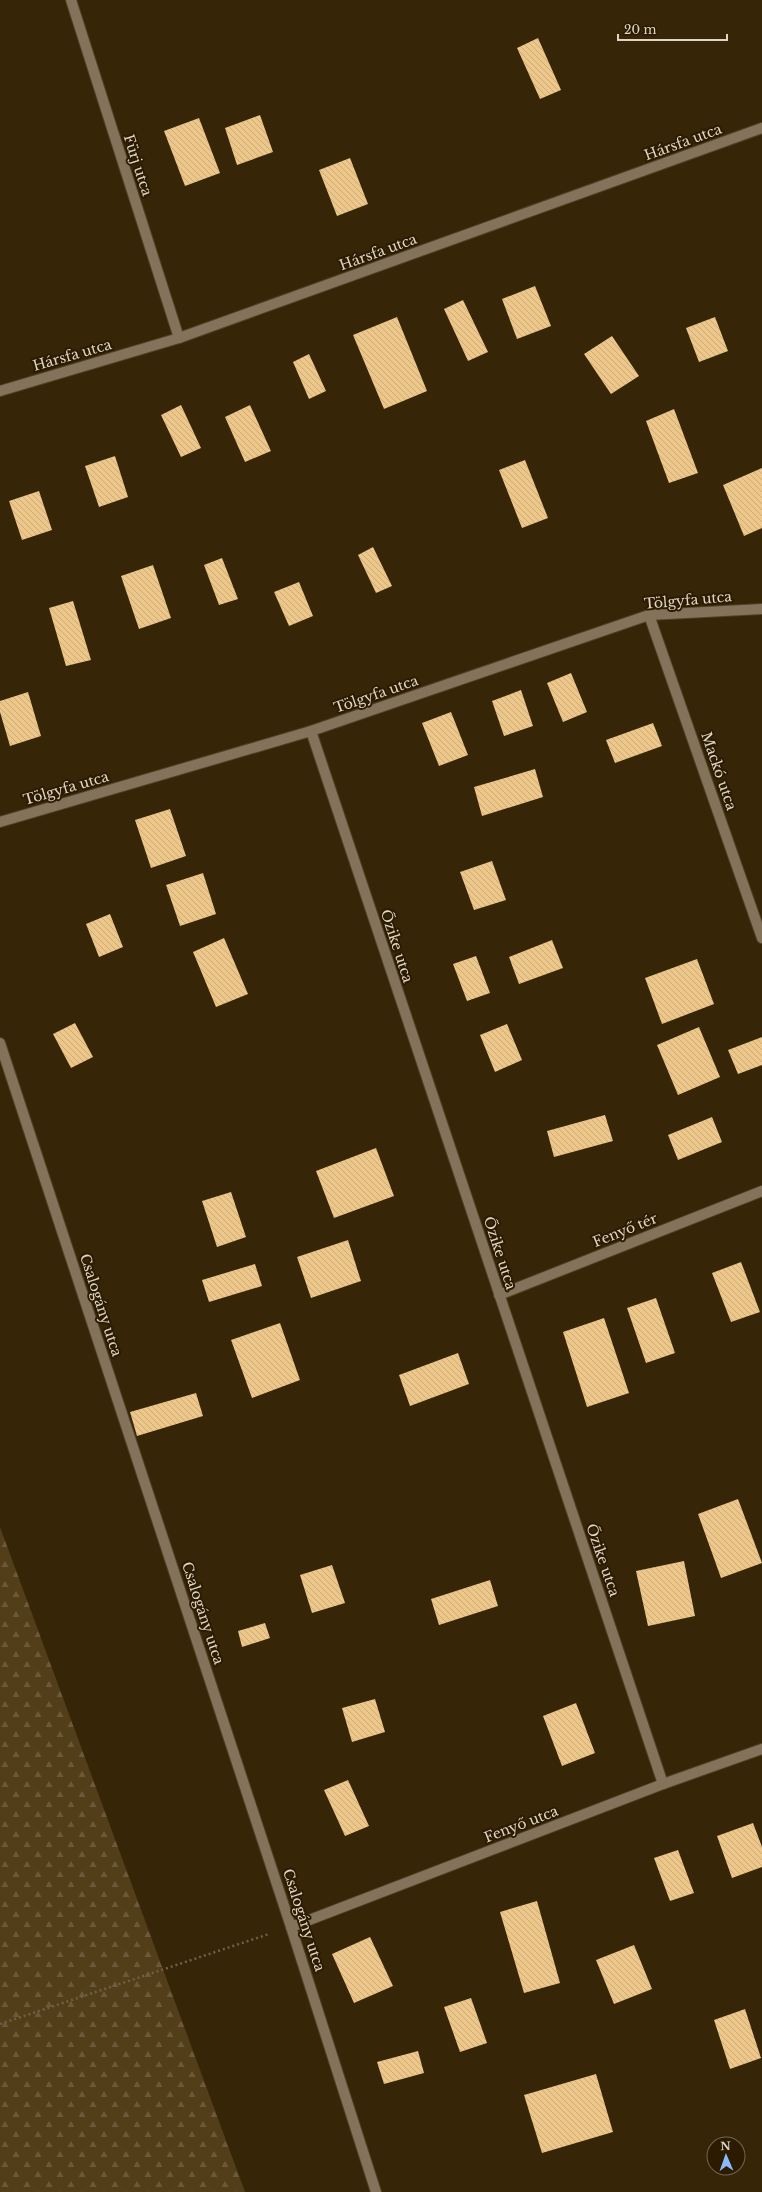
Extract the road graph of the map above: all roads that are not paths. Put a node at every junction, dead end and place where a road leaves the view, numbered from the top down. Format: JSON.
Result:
{"nodes":[{"id":1,"x":70,"y":0,"type":"edge"},
{"id":2,"x":762,"y":128,"type":"edge"},
{"id":3,"x":179,"y":338,"type":"junction"},
{"id":4,"x":0,"y":391,"type":"edge"},
{"id":5,"x":762,"y":609,"type":"edge"},
{"id":6,"x":649,"y":615,"type":"junction"},
{"id":7,"x":311,"y":731,"type":"junction"},
{"id":8,"x":0,"y":822,"type":"edge"},
{"id":9,"x":762,"y":938,"type":"edge"},
{"id":10,"x":0,"y":1043,"type":"edge"},
{"id":11,"x":762,"y":1191,"type":"edge"},
{"id":12,"x":499,"y":1295,"type":"junction"},
{"id":13,"x":762,"y":1749,"type":"edge"},
{"id":14,"x":663,"y":1784,"type":"junction"},
{"id":15,"x":291,"y":1927,"type":"junction"},
{"id":16,"x":376,"y":2192,"type":"edge"}],
"edges":[{"from":1,"to":3,"type":"street","name":"Fürj utca"},
{"from":2,"to":3,"type":"street","name":"Hársfa utca"},
{"from":3,"to":4,"type":"street","name":"Hársfa utca"},
{"from":5,"to":6,"type":"street","name":"Tölgyfa utca"},
{"from":6,"to":7,"type":"street","name":"Tölgyfa utca"},
{"from":6,"to":9,"type":"street","name":"Mackó utca"},
{"from":7,"to":8,"type":"street","name":"Tölgyfa utca"},
{"from":7,"to":12,"type":"street","name":"Őzike utca"},
{"from":10,"to":15,"type":"street","name":"Csalogány utca"},
{"from":11,"to":12,"type":"street","name":"Fenyő tér"},
{"from":12,"to":14,"type":"street","name":"Őzike utca"},
{"from":13,"to":14,"type":"street","name":"Fenyő utca"},
{"from":14,"to":15,"type":"street","name":"Fenyő utca"},
{"from":15,"to":16,"type":"street","name":"Csalogány utca"}]}
